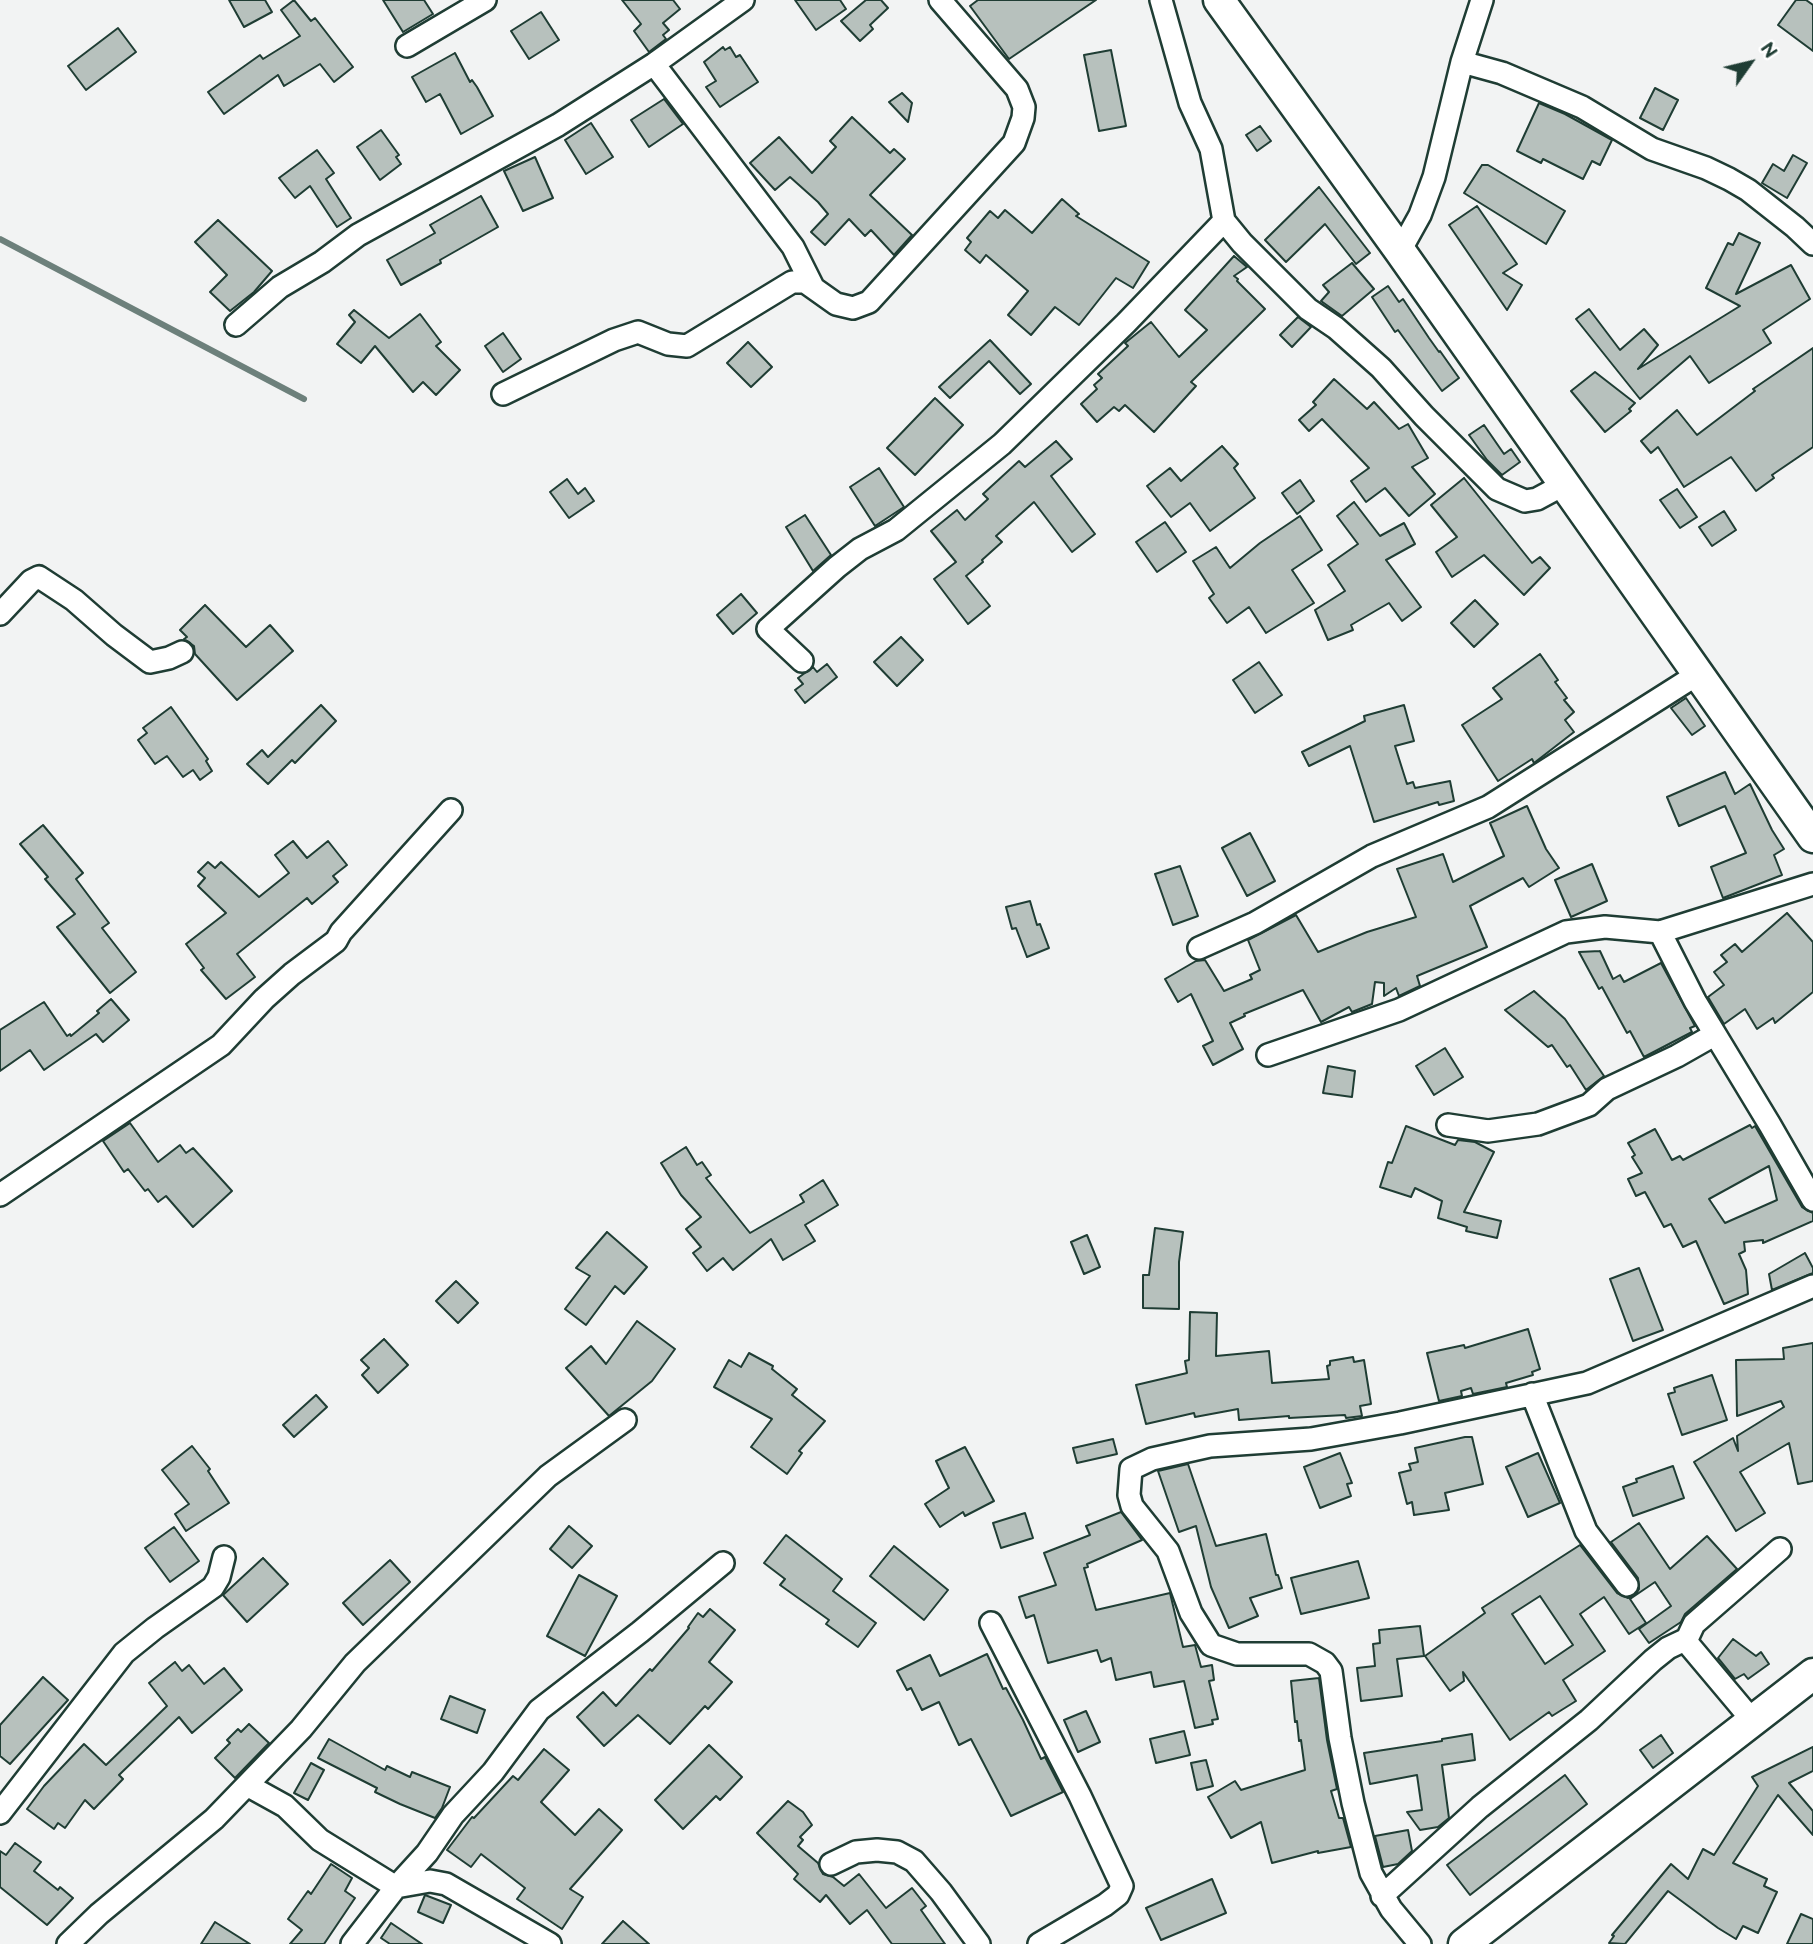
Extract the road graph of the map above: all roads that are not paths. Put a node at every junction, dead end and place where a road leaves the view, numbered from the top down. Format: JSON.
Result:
{"nodes":[{"id":1,"x":485,"y":0,"type":"edge"},
{"id":2,"x":723,"y":0,"type":"edge"},
{"id":3,"x":743,"y":0,"type":"edge"},
{"id":4,"x":940,"y":0,"type":"edge"},
{"id":5,"x":1161,"y":0,"type":"edge"},
{"id":6,"x":1219,"y":0,"type":"edge"},
{"id":7,"x":1482,"y":0,"type":"edge"},
{"id":8,"x":407,"y":46,"type":"dead end"},
{"id":9,"x":1462,"y":62,"type":"junction"},
{"id":10,"x":654,"y":64,"type":"junction"},
{"id":11,"x":1224,"y":221,"type":"junction"},
{"id":12,"x":1813,"y":244,"type":"edge"},
{"id":13,"x":1400,"y":251,"type":"junction"},
{"id":14,"x":813,"y":287,"type":"junction"},
{"id":15,"x":236,"y":325,"type":"dead end"},
{"id":16,"x":503,"y":394,"type":"dead end"},
{"id":17,"x":1563,"y":485,"type":"junction"},
{"id":18,"x":0,"y":614,"type":"edge"},
{"id":19,"x":182,"y":652,"type":"dead end"},
{"id":20,"x":802,"y":662,"type":"dead end"},
{"id":21,"x":1698,"y":674,"type":"junction"},
{"id":22,"x":451,"y":810,"type":"dead end"},
{"id":23,"x":1813,"y":837,"type":"edge"},
{"id":24,"x":1813,"y":884,"type":"edge"},
{"id":25,"x":1660,"y":932,"type":"junction"},
{"id":26,"x":1199,"y":948,"type":"dead end"},
{"id":27,"x":1714,"y":1035,"type":"junction"},
{"id":28,"x":1268,"y":1055,"type":"dead end"},
{"id":29,"x":1448,"y":1125,"type":"dead end"},
{"id":30,"x":0,"y":1195,"type":"edge"},
{"id":31,"x":1813,"y":1200,"type":"edge"},
{"id":32,"x":1813,"y":1286,"type":"edge"},
{"id":33,"x":1532,"y":1394,"type":"junction"},
{"id":34,"x":625,"y":1420,"type":"dead end"},
{"id":35,"x":1780,"y":1549,"type":"dead end"},
{"id":36,"x":224,"y":1557,"type":"dead end"},
{"id":37,"x":723,"y":1563,"type":"dead end"},
{"id":38,"x":1627,"y":1586,"type":"dead end"},
{"id":39,"x":991,"y":1623,"type":"dead end"},
{"id":40,"x":1687,"y":1639,"type":"junction"},
{"id":41,"x":1813,"y":1674,"type":"edge"},
{"id":42,"x":1752,"y":1720,"type":"junction"},
{"id":43,"x":247,"y":1785,"type":"junction"},
{"id":44,"x":0,"y":1813,"type":"edge"},
{"id":45,"x":831,"y":1864,"type":"dead end"},
{"id":46,"x":396,"y":1887,"type":"junction"},
{"id":47,"x":1382,"y":1896,"type":"junction"},
{"id":48,"x":68,"y":1944,"type":"edge"},
{"id":49,"x":352,"y":1944,"type":"edge"},
{"id":50,"x":550,"y":1944,"type":"edge"},
{"id":51,"x":979,"y":1944,"type":"edge"},
{"id":52,"x":1039,"y":1944,"type":"edge"},
{"id":53,"x":1420,"y":1944,"type":"edge"},
{"id":54,"x":1464,"y":1944,"type":"edge"}],
"edges":[{"from":1,"to":8,"type":"street"},
{"from":2,"to":3,"type":"street"},
{"from":3,"to":10,"type":"street"},
{"from":4,"to":14,"type":"street"},
{"from":5,"to":11,"type":"street"},
{"from":6,"to":13,"type":"main road"},
{"from":7,"to":9,"type":"street"},
{"from":9,"to":12,"type":"street"},
{"from":9,"to":13,"type":"street"},
{"from":10,"to":14,"type":"street"},
{"from":10,"to":15,"type":"street"},
{"from":11,"to":17,"type":"street"},
{"from":11,"to":20,"type":"street"},
{"from":13,"to":17,"type":"main road"},
{"from":14,"to":16,"type":"street"},
{"from":17,"to":21,"type":"main road"},
{"from":18,"to":19,"type":"street"},
{"from":21,"to":23,"type":"main road"},
{"from":21,"to":26,"type":"street"},
{"from":22,"to":30,"type":"street"},
{"from":24,"to":25,"type":"street"},
{"from":25,"to":27,"type":"street"},
{"from":25,"to":28,"type":"street"},
{"from":27,"to":29,"type":"street"},
{"from":27,"to":31,"type":"street"},
{"from":32,"to":33,"type":"street"},
{"from":33,"to":38,"type":"street"},
{"from":33,"to":47,"type":"street"},
{"from":34,"to":43,"type":"street"},
{"from":35,"to":40,"type":"street"},
{"from":36,"to":44,"type":"street"},
{"from":37,"to":46,"type":"street"},
{"from":39,"to":52,"type":"street"},
{"from":40,"to":42,"type":"street"},
{"from":40,"to":47,"type":"street"},
{"from":41,"to":42,"type":"main road"},
{"from":42,"to":54,"type":"main road"},
{"from":43,"to":46,"type":"street"},
{"from":43,"to":48,"type":"street"},
{"from":45,"to":51,"type":"street"},
{"from":46,"to":49,"type":"street"},
{"from":46,"to":50,"type":"street"},
{"from":47,"to":53,"type":"street"}]}
